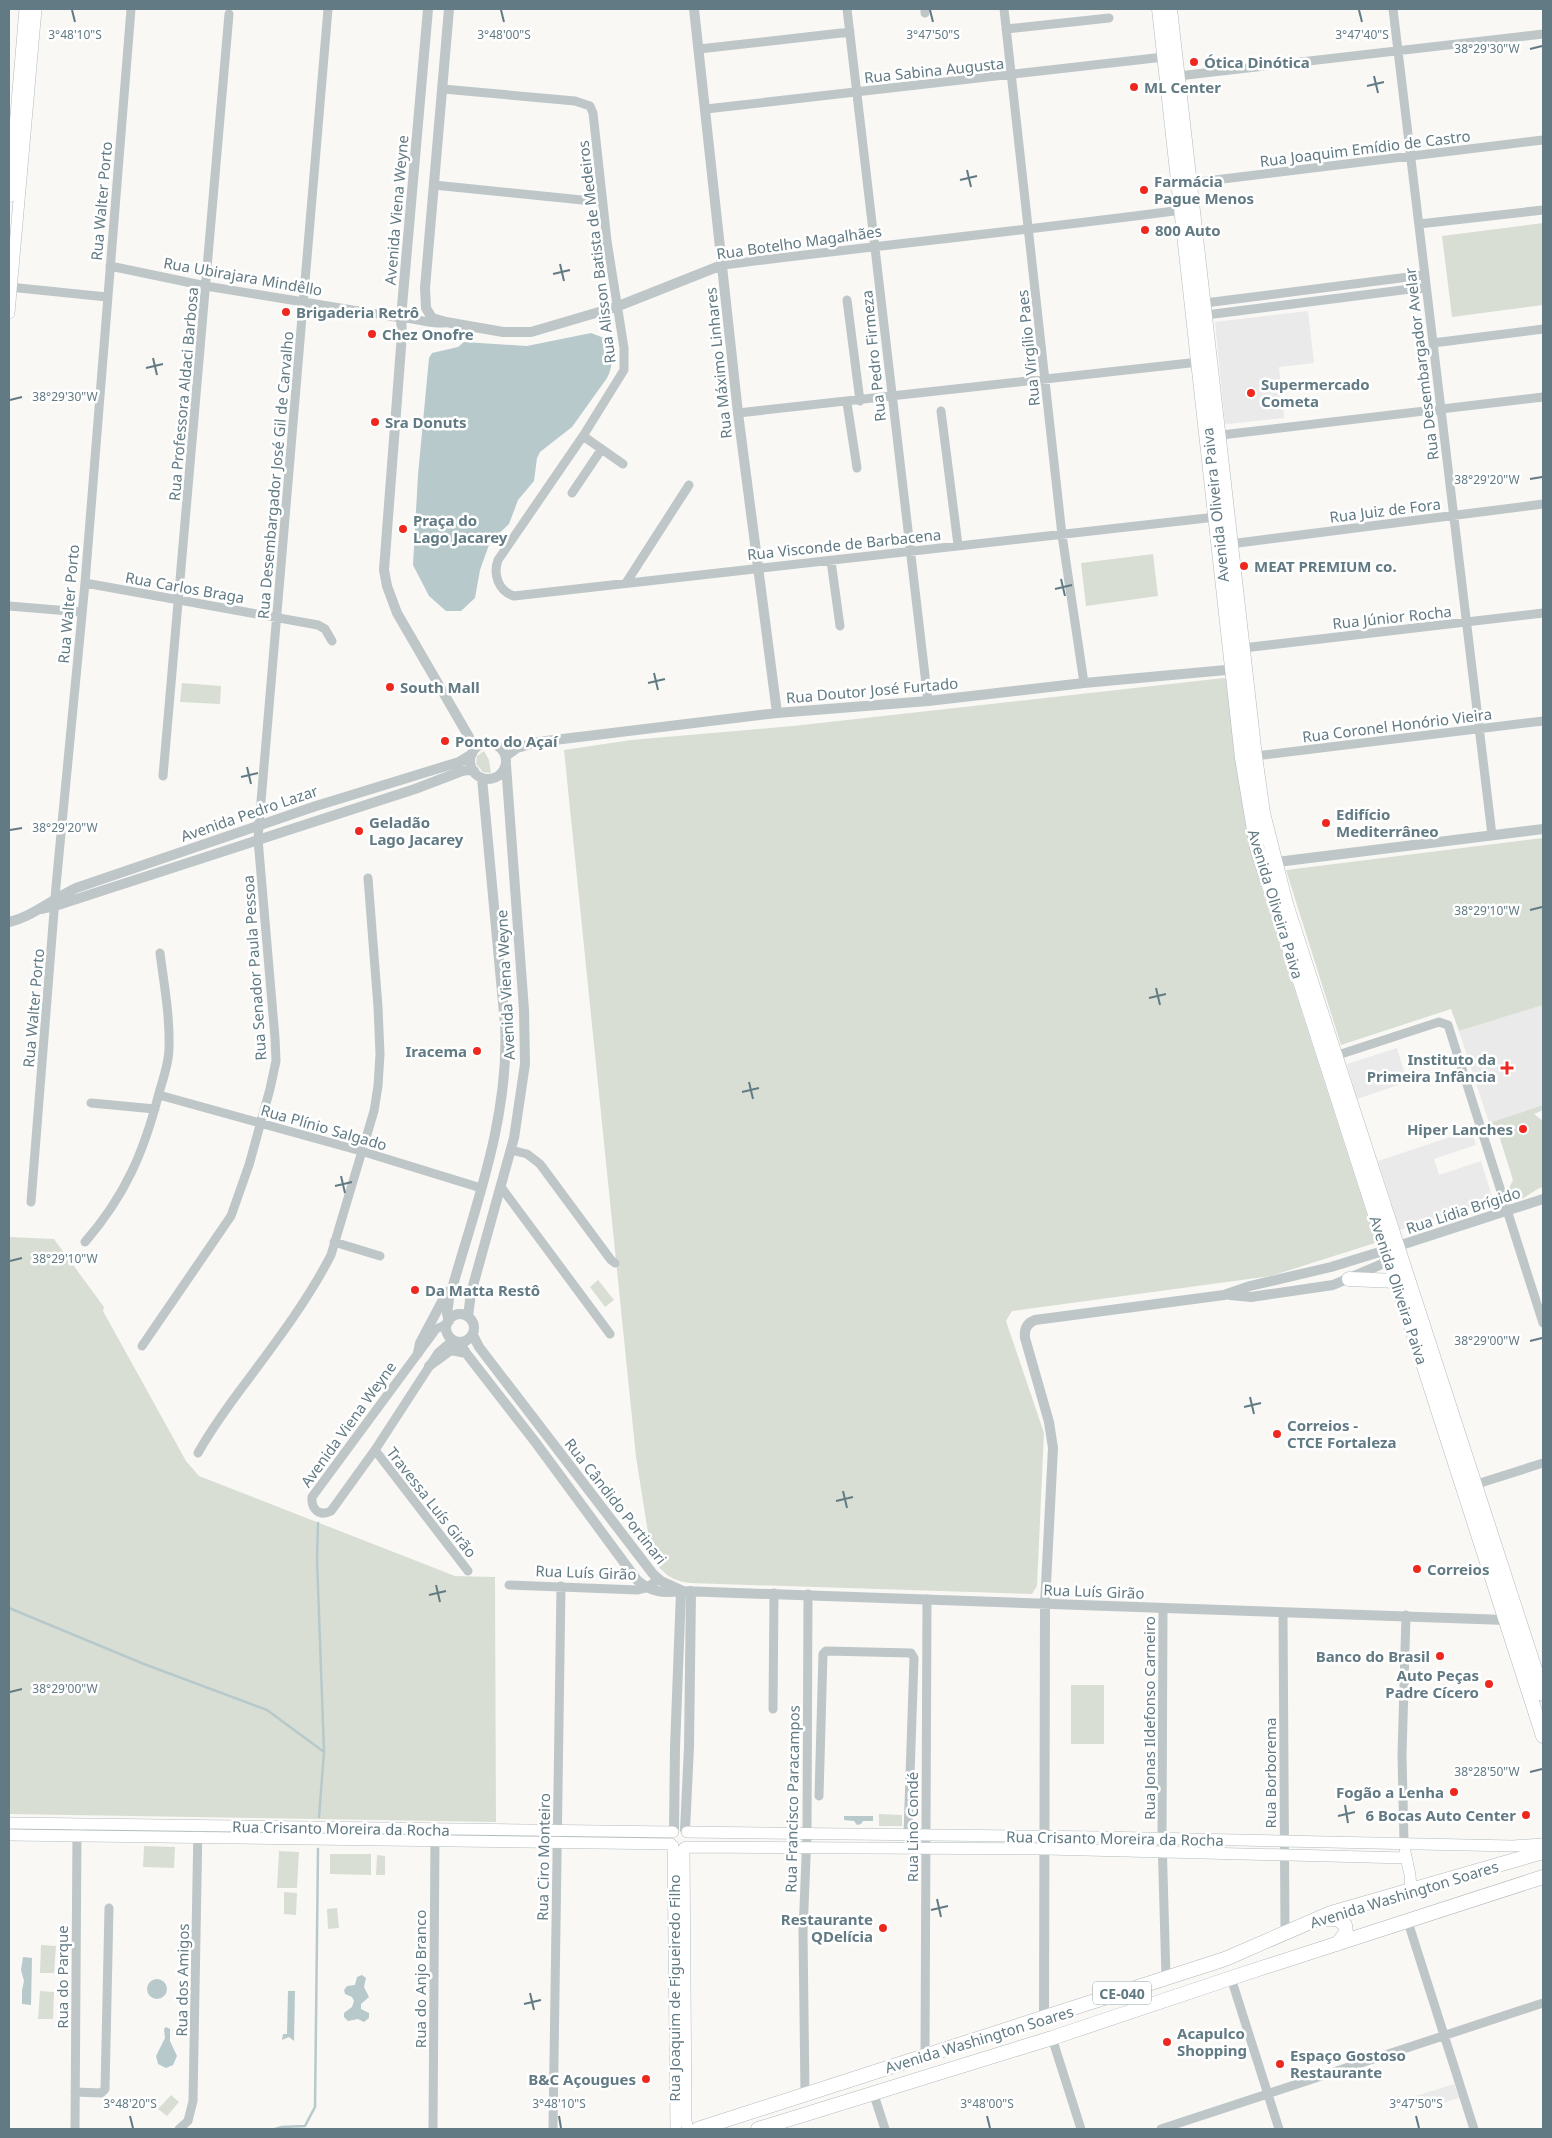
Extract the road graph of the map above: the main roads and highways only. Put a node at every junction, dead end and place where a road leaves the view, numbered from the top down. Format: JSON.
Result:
{"nodes":[{"id":1,"x":25,"y":9,"type":"edge"},
{"id":2,"x":36,"y":9,"type":"edge"},
{"id":3,"x":1159,"y":9,"type":"edge"},
{"id":4,"x":1170,"y":9,"type":"edge"},
{"id":5,"x":21,"y":118,"type":"junction"},
{"id":6,"x":9,"y":197,"type":"edge"},
{"id":7,"x":10,"y":287,"type":"edge"},
{"id":8,"x":9,"y":313,"type":"edge"},
{"id":9,"x":1213,"y":436,"type":"junction"},
{"id":10,"x":1240,"y":669,"type":"junction"},
{"id":11,"x":1268,"y":863,"type":"junction"},
{"id":12,"x":1391,"y":1251,"type":"junction"},
{"id":13,"x":1349,"y":1279,"type":"road end"},
{"id":14,"x":1396,"y":1280,"type":"junction"},
{"id":15,"x":1542,"y":1688,"type":"edge"},
{"id":16,"x":1543,"y":1736,"type":"edge"},
{"id":17,"x":9,"y":1823,"type":"edge"},
{"id":18,"x":197,"y":1831,"type":"junction"},
{"id":19,"x":9,"y":1835,"type":"edge"},
{"id":20,"x":435,"y":1836,"type":"junction"},
{"id":21,"x":679,"y":1839,"type":"junction"},
{"id":22,"x":1404,"y":1842,"type":"junction"},
{"id":23,"x":1543,"y":1844,"type":"edge"},
{"id":24,"x":1543,"y":1852,"type":"edge"},
{"id":25,"x":1406,"y":1858,"type":"junction"},
{"id":26,"x":1543,"y":1878,"type":"edge"},
{"id":27,"x":1411,"y":1890,"type":"junction"},
{"id":28,"x":1312,"y":1921,"type":"junction"},
{"id":29,"x":1337,"y":1944,"type":"junction"},
{"id":30,"x":680,"y":1988,"type":"junction"},
{"id":31,"x":676,"y":2129,"type":"edge"},
{"id":32,"x":688,"y":2129,"type":"edge"},
{"id":33,"x":698,"y":2129,"type":"edge"},
{"id":34,"x":758,"y":2129,"type":"edge"}],
"edges":[{"from":1,"to":5,"type":"main road"},
{"from":2,"to":5,"type":"main road"},
{"from":3,"to":9,"type":"main road","name":"Avenida Oliveira Paiva"},
{"from":4,"to":9,"type":"main road","name":"Avenida Oliveira Paiva"},
{"from":5,"to":6,"type":"main road"},
{"from":5,"to":7,"type":"main road"},
{"from":7,"to":8,"type":"main road"},
{"from":9,"to":10,"type":"main road","name":"Avenida Oliveira Paiva"},
{"from":9,"to":10,"type":"main road","name":"Avenida Oliveira Paiva"},
{"from":10,"to":11,"type":"main road","name":"Avenida Oliveira Paiva"},
{"from":10,"to":11,"type":"main road","name":"Avenida Oliveira Paiva"},
{"from":11,"to":12,"type":"main road","name":"Avenida Oliveira Paiva"},
{"from":11,"to":12,"type":"main road","name":"Avenida Oliveira Paiva"},
{"from":12,"to":14,"type":"main road","name":"Avenida Oliveira Paiva"},
{"from":12,"to":15,"type":"main road","name":"Avenida Oliveira Paiva"},
{"from":13,"to":14,"type":"main road"},
{"from":14,"to":16,"type":"main road","name":"Avenida Oliveira Paiva"},
{"from":17,"to":18,"type":"main road","name":"Rua Crisanto Moreira da Rocha"},
{"from":18,"to":19,"type":"main road","name":"Rua Crisanto Moreira da Rocha"},
{"from":18,"to":20,"type":"main road","name":"Rua Crisanto Moreira da Rocha"},
{"from":20,"to":21,"type":"main road","name":"Rua Crisanto Moreira da Rocha"},
{"from":20,"to":21,"type":"main road","name":"Rua Crisanto Moreira da Rocha"},
{"from":21,"to":22,"type":"main road","name":"Rua Crisanto Moreira da Rocha"},
{"from":21,"to":25,"type":"main road","name":"Rua Crisanto Moreira da Rocha"},
{"from":21,"to":30,"type":"main road","name":"Rua Joaquim de Figueiredo Filho"},
{"from":22,"to":23,"type":"main road","name":"Rua Crisanto Moreira da Rocha"},
{"from":22,"to":25,"type":"main road"},
{"from":24,"to":27,"type":"main road","name":"Avenida Washington Soares","number":"CE-040"},
{"from":25,"to":27,"type":"main road"},
{"from":26,"to":29,"type":"main road","name":"Avenida Washington Soares","number":"CE-040"},
{"from":27,"to":28,"type":"main road","name":"Avenida Washington Soares","number":"CE-040"},
{"from":28,"to":29,"type":"main road"},
{"from":28,"to":33,"type":"main road","name":"Avenida Washington Soares","number":"CE-040"},
{"from":29,"to":34,"type":"main road","name":"Avenida Washington Soares","number":"CE-040"},
{"from":30,"to":31,"type":"main road","name":"Rua Joaquim de Figueiredo Filho"},
{"from":30,"to":32,"type":"main road","name":"Rua Joaquim de Figueiredo Filho"}]}
